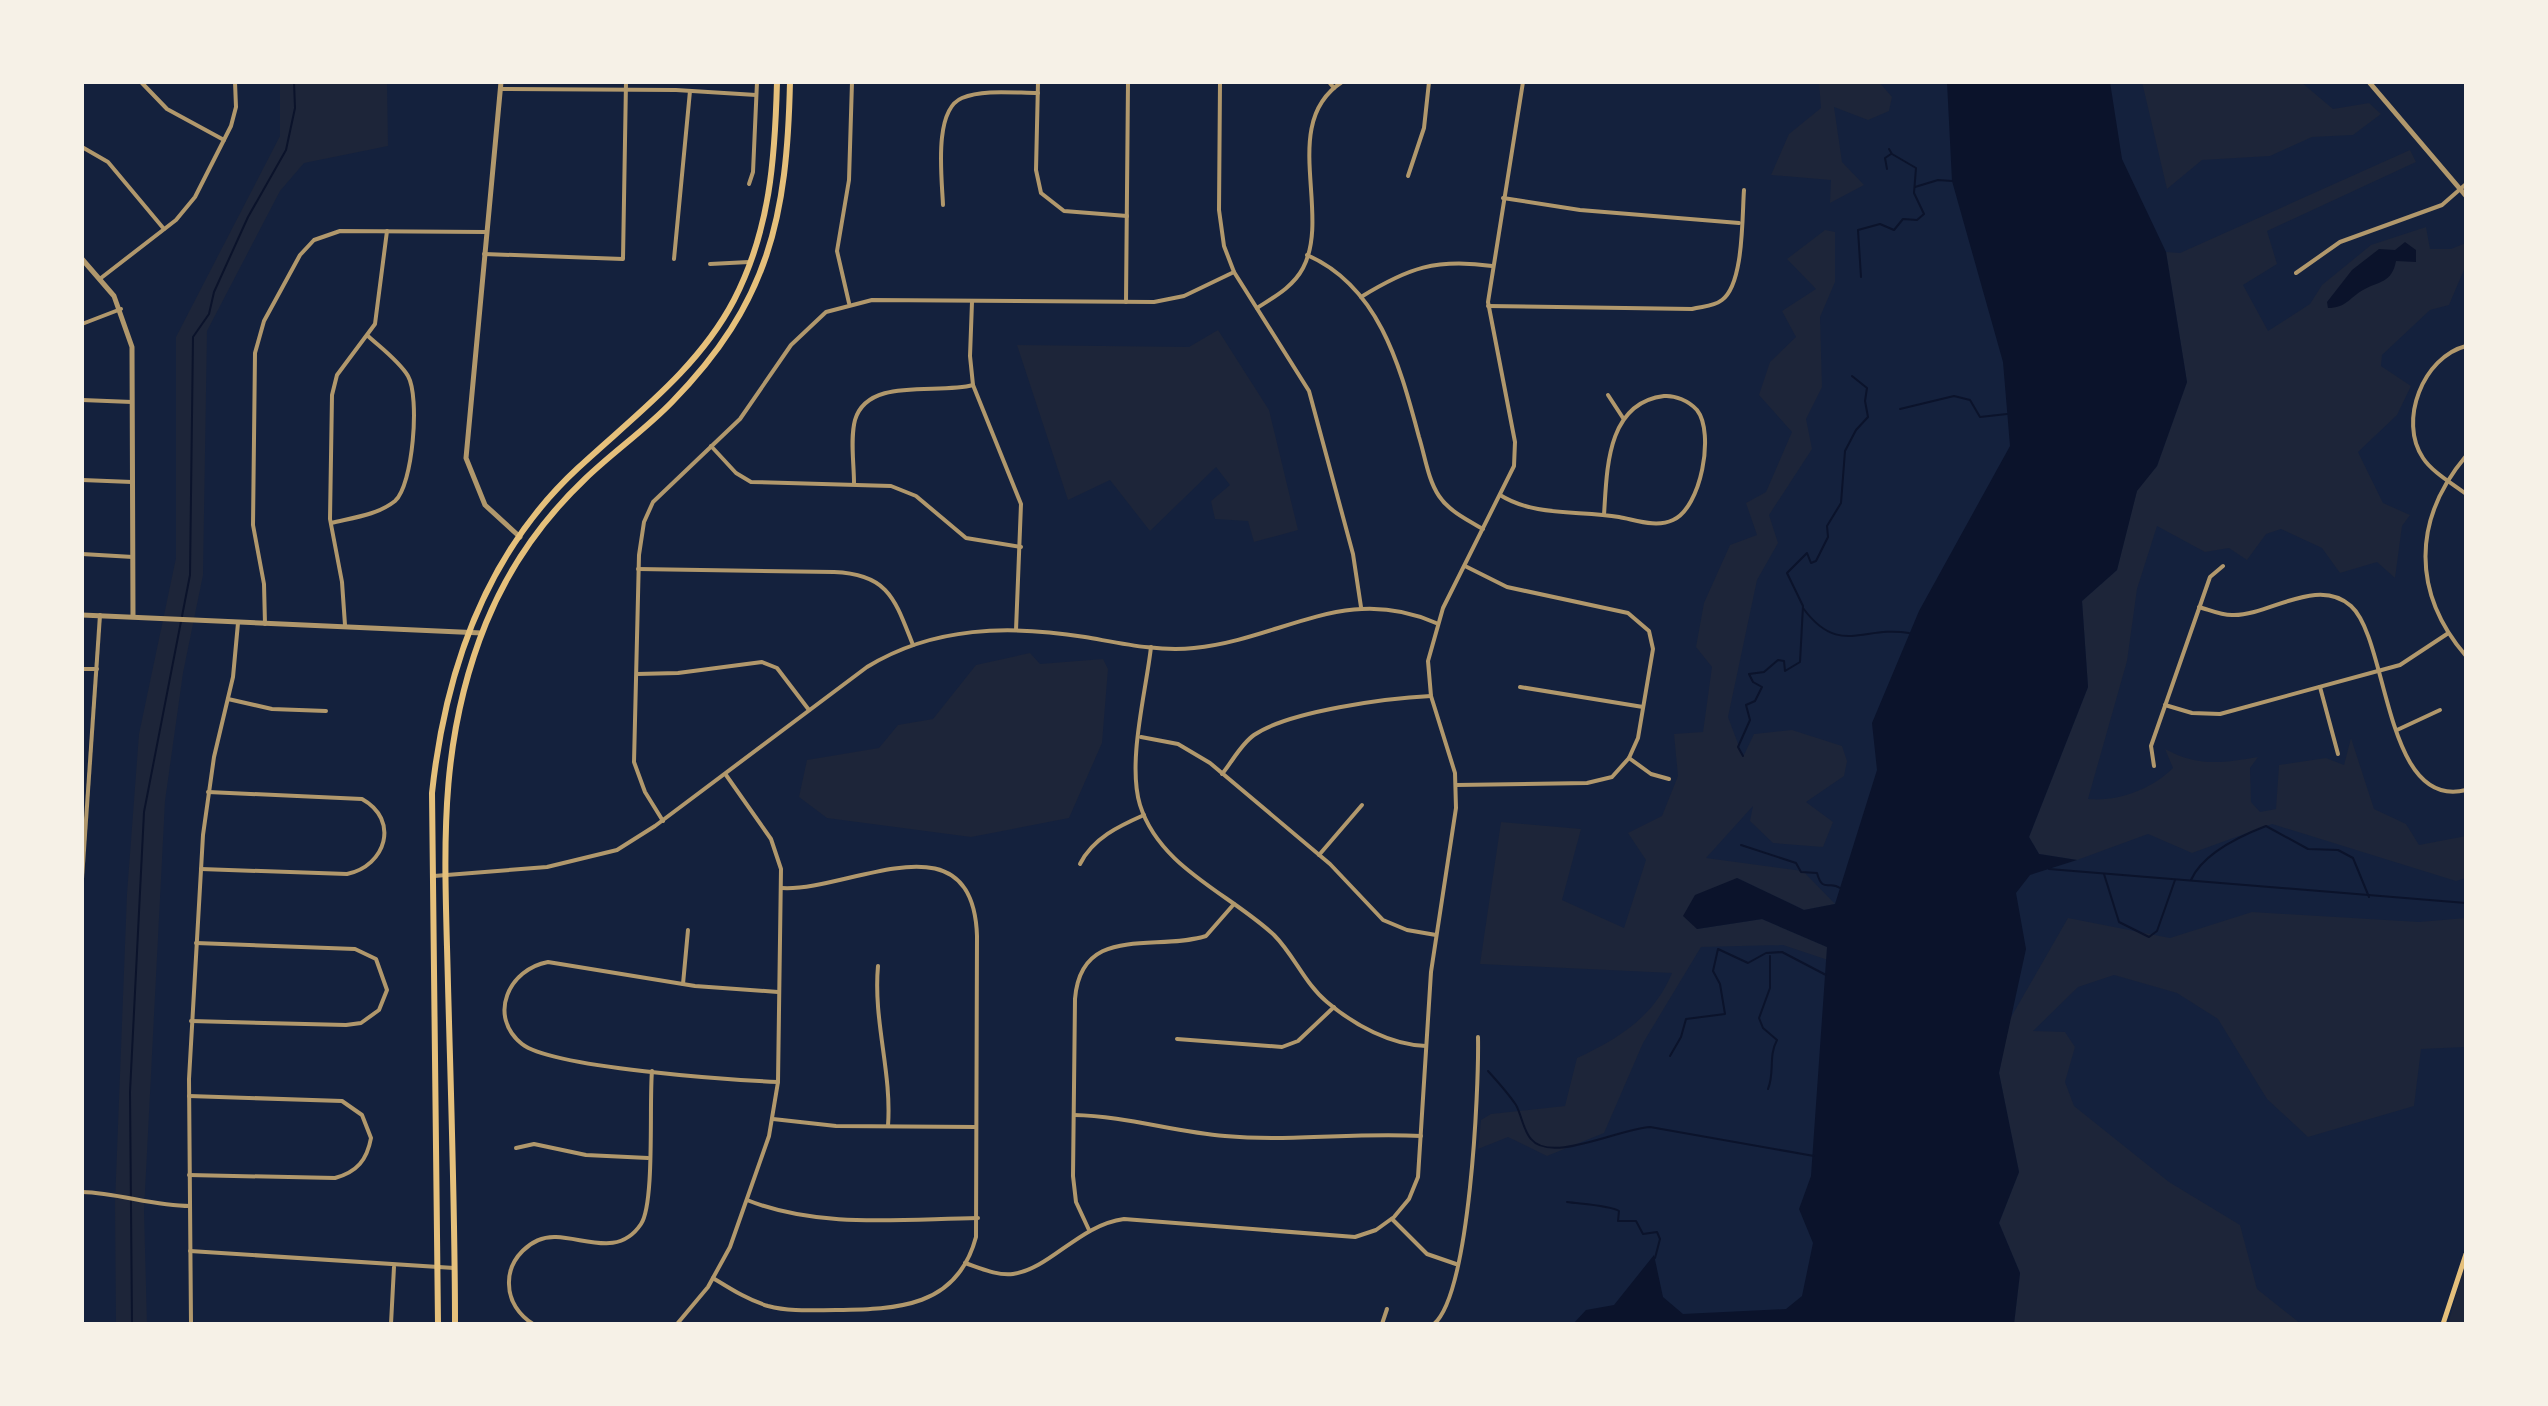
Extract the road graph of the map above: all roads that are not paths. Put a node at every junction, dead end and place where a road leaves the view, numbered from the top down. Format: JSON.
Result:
{"nodes":[{"id":1,"x":141,"y":82,"type":"edge"},
{"id":2,"x":235,"y":82,"type":"edge"},
{"id":3,"x":626,"y":82,"type":"edge"},
{"id":4,"x":757,"y":82,"type":"edge"},
{"id":5,"x":777,"y":82,"type":"edge"},
{"id":6,"x":790,"y":82,"type":"edge"},
{"id":7,"x":852,"y":82,"type":"edge"},
{"id":8,"x":1038,"y":82,"type":"edge"},
{"id":9,"x":1128,"y":82,"type":"edge"},
{"id":10,"x":1220,"y":82,"type":"edge"},
{"id":11,"x":1329,"y":82,"type":"edge"},
{"id":12,"x":1342,"y":82,"type":"edge"},
{"id":13,"x":1429,"y":82,"type":"edge"},
{"id":14,"x":1523,"y":82,"type":"edge"},
{"id":15,"x":2369,"y":82,"type":"edge"},
{"id":16,"x":501,"y":85,"type":"edge"},
{"id":17,"x":1334,"y":88,"type":"junction"},
{"id":18,"x":626,"y":90,"type":"junction"},
{"id":19,"x":690,"y":91,"type":"junction"},
{"id":20,"x":1038,"y":93,"type":"junction"},
{"id":21,"x":756,"y":95,"type":"junction"},
{"id":22,"x":224,"y":140,"type":"junction"},
{"id":23,"x":82,"y":147,"type":"edge"},
{"id":24,"x":1408,"y":176,"type":"dead end"},
{"id":25,"x":749,"y":184,"type":"dead end"},
{"id":26,"x":2466,"y":184,"type":"edge"},
{"id":27,"x":2460,"y":189,"type":"junction"},
{"id":28,"x":1744,"y":190,"type":"dead end"},
{"id":29,"x":2466,"y":196,"type":"edge"},
{"id":30,"x":1503,"y":198,"type":"junction"},
{"id":31,"x":943,"y":205,"type":"dead end"},
{"id":32,"x":1127,"y":216,"type":"junction"},
{"id":33,"x":1740,"y":223,"type":"junction"},
{"id":34,"x":164,"y":229,"type":"junction"},
{"id":35,"x":387,"y":230,"type":"junction"},
{"id":36,"x":486,"y":232,"type":"junction"},
{"id":37,"x":484,"y":254,"type":"junction"},
{"id":38,"x":1307,"y":255,"type":"junction"},
{"id":39,"x":82,"y":259,"type":"edge"},
{"id":40,"x":674,"y":259,"type":"dead end"},
{"id":41,"x":751,"y":262,"type":"junction"},
{"id":42,"x":710,"y":264,"type":"dead end"},
{"id":43,"x":1492,"y":266,"type":"junction"},
{"id":44,"x":1234,"y":272,"type":"junction"},
{"id":45,"x":2296,"y":273,"type":"dead end"},
{"id":46,"x":101,"y":278,"type":"junction"},
{"id":47,"x":1361,"y":297,"type":"junction"},
{"id":48,"x":973,"y":301,"type":"junction"},
{"id":49,"x":1126,"y":302,"type":"junction"},
{"id":50,"x":849,"y":303,"type":"junction"},
{"id":51,"x":1488,"y":306,"type":"junction"},
{"id":52,"x":1257,"y":308,"type":"junction"},
{"id":53,"x":121,"y":309,"type":"junction"},
{"id":54,"x":82,"y":324,"type":"edge"},
{"id":55,"x":368,"y":336,"type":"junction"},
{"id":56,"x":2466,"y":346,"type":"edge"},
{"id":57,"x":973,"y":385,"type":"junction"},
{"id":58,"x":1608,"y":395,"type":"dead end"},
{"id":59,"x":82,"y":400,"type":"edge"},
{"id":60,"x":134,"y":402,"type":"junction"},
{"id":61,"x":1623,"y":418,"type":"junction"},
{"id":62,"x":711,"y":446,"type":"junction"},
{"id":63,"x":2466,"y":456,"type":"edge"},
{"id":64,"x":577,"y":469,"type":"junction"},
{"id":65,"x":82,"y":480,"type":"edge"},
{"id":66,"x":583,"y":480,"type":"junction"},
{"id":67,"x":2450,"y":481,"type":"junction"},
{"id":68,"x":134,"y":482,"type":"junction"},
{"id":69,"x":854,"y":483,"type":"junction"},
{"id":70,"x":2466,"y":494,"type":"edge"},
{"id":71,"x":1500,"y":495,"type":"junction"},
{"id":72,"x":1604,"y":515,"type":"junction"},
{"id":73,"x":331,"y":523,"type":"junction"},
{"id":74,"x":1483,"y":529,"type":"junction"},
{"id":75,"x":520,"y":537,"type":"junction"},
{"id":76,"x":1021,"y":547,"type":"junction"},
{"id":77,"x":82,"y":554,"type":"edge"},
{"id":78,"x":133,"y":557,"type":"junction"},
{"id":79,"x":1465,"y":566,"type":"junction"},
{"id":80,"x":2223,"y":566,"type":"dead end"},
{"id":81,"x":638,"y":569,"type":"junction"},
{"id":82,"x":1361,"y":607,"type":"junction"},
{"id":83,"x":2199,"y":607,"type":"junction"},
{"id":84,"x":82,"y":615,"type":"edge"},
{"id":85,"x":100,"y":615,"type":"junction"},
{"id":86,"x":133,"y":615,"type":"junction"},
{"id":87,"x":238,"y":623,"type":"junction"},
{"id":88,"x":1436,"y":623,"type":"junction"},
{"id":89,"x":265,"y":624,"type":"junction"},
{"id":90,"x":345,"y":625,"type":"junction"},
{"id":91,"x":1016,"y":630,"type":"junction"},
{"id":92,"x":469,"y":632,"type":"junction"},
{"id":93,"x":482,"y":633,"type":"junction"},
{"id":94,"x":2447,"y":634,"type":"junction"},
{"id":95,"x":913,"y":645,"type":"junction"},
{"id":96,"x":1151,"y":647,"type":"junction"},
{"id":97,"x":2466,"y":656,"type":"edge"},
{"id":98,"x":82,"y":669,"type":"edge"},
{"id":99,"x":97,"y":669,"type":"junction"},
{"id":100,"x":2377,"y":672,"type":"junction"},
{"id":101,"x":637,"y":674,"type":"junction"},
{"id":102,"x":1520,"y":687,"type":"dead end"},
{"id":103,"x":2320,"y":687,"type":"junction"},
{"id":104,"x":1431,"y":696,"type":"junction"},
{"id":105,"x":228,"y":699,"type":"junction"},
{"id":106,"x":2165,"y":705,"type":"junction"},
{"id":107,"x":1643,"y":707,"type":"junction"},
{"id":108,"x":809,"y":710,"type":"junction"},
{"id":109,"x":2440,"y":710,"type":"dead end"},
{"id":110,"x":326,"y":711,"type":"dead end"},
{"id":111,"x":2397,"y":730,"type":"junction"},
{"id":112,"x":1140,"y":736,"type":"junction"},
{"id":113,"x":82,"y":750,"type":"edge"},
{"id":114,"x":91,"y":751,"type":"junction"},
{"id":115,"x":2338,"y":754,"type":"dead end"},
{"id":116,"x":1629,"y":758,"type":"junction"},
{"id":117,"x":2154,"y":766,"type":"dead end"},
{"id":118,"x":725,"y":774,"type":"junction"},
{"id":119,"x":1222,"y":774,"type":"junction"},
{"id":120,"x":1669,"y":779,"type":"dead end"},
{"id":121,"x":1456,"y":785,"type":"junction"},
{"id":122,"x":2466,"y":790,"type":"edge"},
{"id":123,"x":208,"y":792,"type":"junction"},
{"id":124,"x":1362,"y":805,"type":"dead end"},
{"id":125,"x":1144,"y":815,"type":"junction"},
{"id":126,"x":663,"y":821,"type":"junction"},
{"id":127,"x":84,"y":826,"type":"edge"},
{"id":128,"x":1319,"y":855,"type":"junction"},
{"id":129,"x":1080,"y":864,"type":"dead end"},
{"id":130,"x":201,"y":869,"type":"junction"},
{"id":131,"x":434,"y":876,"type":"junction"},
{"id":132,"x":446,"y":876,"type":"junction"},
{"id":133,"x":82,"y":879,"type":"edge"},
{"id":134,"x":782,"y":888,"type":"junction"},
{"id":135,"x":1234,"y":904,"type":"junction"},
{"id":136,"x":688,"y":930,"type":"dead end"},
{"id":137,"x":1436,"y":935,"type":"junction"},
{"id":138,"x":196,"y":943,"type":"junction"},
{"id":139,"x":878,"y":966,"type":"dead end"},
{"id":140,"x":683,"y":984,"type":"junction"},
{"id":141,"x":778,"y":992,"type":"junction"},
{"id":142,"x":1334,"y":1007,"type":"junction"},
{"id":143,"x":191,"y":1021,"type":"junction"},
{"id":144,"x":1478,"y":1037,"type":"dead end"},
{"id":145,"x":1177,"y":1039,"type":"dead end"},
{"id":146,"x":1426,"y":1046,"type":"junction"},
{"id":147,"x":652,"y":1071,"type":"junction"},
{"id":148,"x":778,"y":1082,"type":"junction"},
{"id":149,"x":189,"y":1096,"type":"junction"},
{"id":150,"x":1074,"y":1115,"type":"junction"},
{"id":151,"x":773,"y":1119,"type":"junction"},
{"id":152,"x":888,"y":1126,"type":"junction"},
{"id":153,"x":976,"y":1127,"type":"junction"},
{"id":154,"x":1421,"y":1136,"type":"junction"},
{"id":155,"x":516,"y":1148,"type":"dead end"},
{"id":156,"x":648,"y":1158,"type":"junction"},
{"id":157,"x":189,"y":1175,"type":"junction"},
{"id":158,"x":82,"y":1192,"type":"edge"},
{"id":159,"x":747,"y":1200,"type":"junction"},
{"id":160,"x":190,"y":1206,"type":"junction"},
{"id":161,"x":978,"y":1218,"type":"junction"},
{"id":162,"x":1392,"y":1219,"type":"junction"},
{"id":163,"x":1089,"y":1230,"type":"junction"},
{"id":164,"x":190,"y":1251,"type":"junction"},
{"id":165,"x":2466,"y":1254,"type":"edge"},
{"id":166,"x":965,"y":1263,"type":"junction"},
{"id":167,"x":1456,"y":1264,"type":"junction"},
{"id":168,"x":394,"y":1266,"type":"junction"},
{"id":169,"x":454,"y":1268,"type":"junction"},
{"id":170,"x":437,"y":1269,"type":"junction"},
{"id":171,"x":713,"y":1278,"type":"junction"},
{"id":172,"x":1387,"y":1309,"type":"dead end"},
{"id":173,"x":191,"y":1324,"type":"edge"},
{"id":174,"x":391,"y":1324,"type":"edge"},
{"id":175,"x":438,"y":1324,"type":"edge"},
{"id":176,"x":455,"y":1324,"type":"edge"},
{"id":177,"x":533,"y":1324,"type":"edge"},
{"id":178,"x":677,"y":1324,"type":"edge"},
{"id":179,"x":1382,"y":1324,"type":"edge"},
{"id":180,"x":1434,"y":1324,"type":"edge"},
{"id":181,"x":2443,"y":1324,"type":"edge"}],
"edges":[{"from":1,"to":22,"type":"street"},
{"from":2,"to":22,"type":"street"},
{"from":3,"to":18,"type":"street"},
{"from":4,"to":21,"type":"street"},
{"from":5,"to":41,"type":"main road"},
{"from":6,"to":66,"type":"main road"},
{"from":7,"to":50,"type":"street"},
{"from":8,"to":20,"type":"street"},
{"from":9,"to":32,"type":"street"},
{"from":10,"to":44,"type":"street"},
{"from":11,"to":17,"type":"street"},
{"from":12,"to":17,"type":"street"},
{"from":13,"to":24,"type":"street"},
{"from":14,"to":30,"type":"street"},
{"from":15,"to":27,"type":"street"},
{"from":16,"to":18,"type":"street"},
{"from":16,"to":36,"type":"street"},
{"from":17,"to":38,"type":"street"},
{"from":18,"to":19,"type":"street"},
{"from":18,"to":37,"type":"street"},
{"from":19,"to":21,"type":"street"},
{"from":19,"to":40,"type":"street"},
{"from":20,"to":31,"type":"street"},
{"from":20,"to":32,"type":"street"},
{"from":21,"to":25,"type":"street"},
{"from":22,"to":34,"type":"street"},
{"from":23,"to":34,"type":"street"},
{"from":26,"to":27,"type":"street"},
{"from":27,"to":29,"type":"street"},
{"from":27,"to":45,"type":"street"},
{"from":28,"to":33,"type":"street"},
{"from":30,"to":33,"type":"street"},
{"from":30,"to":43,"type":"street"},
{"from":32,"to":49,"type":"street"},
{"from":33,"to":51,"type":"street"},
{"from":34,"to":46,"type":"street"},
{"from":35,"to":36,"type":"street"},
{"from":35,"to":55,"type":"street"},
{"from":35,"to":89,"type":"street"},
{"from":36,"to":37,"type":"street"},
{"from":37,"to":75,"type":"street"},
{"from":38,"to":47,"type":"street"},
{"from":38,"to":52,"type":"street"},
{"from":39,"to":46,"type":"street"},
{"from":41,"to":42,"type":"street"},
{"from":41,"to":64,"type":"main road"},
{"from":43,"to":47,"type":"street"},
{"from":43,"to":51,"type":"street"},
{"from":44,"to":49,"type":"street"},
{"from":44,"to":52,"type":"street"},
{"from":46,"to":53,"type":"street"},
{"from":47,"to":74,"type":"street"},
{"from":48,"to":49,"type":"street"},
{"from":48,"to":50,"type":"street"},
{"from":48,"to":57,"type":"street"},
{"from":50,"to":62,"type":"street"},
{"from":51,"to":71,"type":"street"},
{"from":52,"to":82,"type":"street"},
{"from":53,"to":54,"type":"street"},
{"from":53,"to":60,"type":"street"},
{"from":55,"to":73,"type":"street"},
{"from":55,"to":73,"type":"street"},
{"from":56,"to":67,"type":"street"},
{"from":57,"to":69,"type":"street"},
{"from":57,"to":76,"type":"street"},
{"from":58,"to":61,"type":"street"},
{"from":59,"to":60,"type":"street"},
{"from":60,"to":68,"type":"street"},
{"from":61,"to":72,"type":"street"},
{"from":61,"to":72,"type":"street"},
{"from":62,"to":69,"type":"street"},
{"from":62,"to":81,"type":"street"},
{"from":63,"to":67,"type":"street"},
{"from":64,"to":66,"type":"main road"},
{"from":64,"to":75,"type":"main road"},
{"from":65,"to":68,"type":"street"},
{"from":66,"to":93,"type":"main road"},
{"from":67,"to":70,"type":"street"},
{"from":67,"to":94,"type":"street"},
{"from":68,"to":78,"type":"street"},
{"from":69,"to":76,"type":"street"},
{"from":71,"to":72,"type":"street"},
{"from":71,"to":74,"type":"street"},
{"from":73,"to":90,"type":"street"},
{"from":74,"to":79,"type":"street"},
{"from":75,"to":92,"type":"main road"},
{"from":76,"to":91,"type":"street"},
{"from":77,"to":78,"type":"street"},
{"from":78,"to":86,"type":"street"},
{"from":79,"to":88,"type":"street"},
{"from":79,"to":107,"type":"street"},
{"from":80,"to":83,"type":"street"},
{"from":81,"to":95,"type":"street"},
{"from":81,"to":101,"type":"street"},
{"from":82,"to":88,"type":"street"},
{"from":82,"to":96,"type":"street"},
{"from":83,"to":100,"type":"street"},
{"from":83,"to":106,"type":"street"},
{"from":84,"to":85,"type":"street"},
{"from":85,"to":86,"type":"street"},
{"from":85,"to":99,"type":"street"},
{"from":86,"to":87,"type":"street"},
{"from":87,"to":89,"type":"street"},
{"from":87,"to":105,"type":"street"},
{"from":88,"to":104,"type":"street"},
{"from":89,"to":90,"type":"street"},
{"from":90,"to":92,"type":"street"},
{"from":91,"to":95,"type":"street"},
{"from":91,"to":96,"type":"street"},
{"from":92,"to":93,"type":"street"},
{"from":92,"to":131,"type":"main road"},
{"from":93,"to":132,"type":"main road"},
{"from":94,"to":97,"type":"street"},
{"from":94,"to":100,"type":"street"},
{"from":95,"to":108,"type":"street"},
{"from":96,"to":112,"type":"street"},
{"from":98,"to":99,"type":"street"},
{"from":99,"to":114,"type":"street"},
{"from":100,"to":103,"type":"street"},
{"from":100,"to":111,"type":"street"},
{"from":101,"to":108,"type":"street"},
{"from":101,"to":126,"type":"street"},
{"from":102,"to":107,"type":"street"},
{"from":103,"to":106,"type":"street"},
{"from":103,"to":115,"type":"street"},
{"from":104,"to":119,"type":"street"},
{"from":104,"to":121,"type":"street"},
{"from":105,"to":110,"type":"street"},
{"from":105,"to":123,"type":"street"},
{"from":106,"to":117,"type":"street"},
{"from":107,"to":116,"type":"street"},
{"from":108,"to":118,"type":"street"},
{"from":109,"to":111,"type":"street"},
{"from":111,"to":122,"type":"street"},
{"from":112,"to":119,"type":"street"},
{"from":112,"to":125,"type":"street"},
{"from":113,"to":114,"type":"street"},
{"from":114,"to":127,"type":"street"},
{"from":116,"to":120,"type":"street"},
{"from":116,"to":121,"type":"street"},
{"from":118,"to":126,"type":"street"},
{"from":118,"to":134,"type":"street"},
{"from":119,"to":128,"type":"street"},
{"from":121,"to":137,"type":"street"},
{"from":123,"to":130,"type":"street"},
{"from":123,"to":130,"type":"street"},
{"from":124,"to":128,"type":"street"},
{"from":125,"to":129,"type":"street"},
{"from":125,"to":135,"type":"street"},
{"from":126,"to":132,"type":"street"},
{"from":127,"to":133,"type":"street"},
{"from":128,"to":137,"type":"street"},
{"from":130,"to":138,"type":"street"},
{"from":131,"to":132,"type":"street"},
{"from":131,"to":170,"type":"main road"},
{"from":132,"to":169,"type":"main road"},
{"from":134,"to":141,"type":"street"},
{"from":134,"to":153,"type":"street"},
{"from":135,"to":142,"type":"street"},
{"from":135,"to":150,"type":"street"},
{"from":136,"to":140,"type":"street"},
{"from":137,"to":146,"type":"street"},
{"from":138,"to":143,"type":"street"},
{"from":138,"to":143,"type":"street"},
{"from":139,"to":152,"type":"street"},
{"from":140,"to":141,"type":"street"},
{"from":140,"to":147,"type":"street"},
{"from":141,"to":148,"type":"street"},
{"from":142,"to":145,"type":"street"},
{"from":142,"to":146,"type":"street"},
{"from":143,"to":149,"type":"street"},
{"from":144,"to":167,"type":"street"},
{"from":146,"to":154,"type":"street"},
{"from":147,"to":148,"type":"street"},
{"from":147,"to":156,"type":"street"},
{"from":148,"to":151,"type":"street"},
{"from":149,"to":157,"type":"street"},
{"from":149,"to":157,"type":"street"},
{"from":150,"to":154,"type":"street"},
{"from":150,"to":163,"type":"street"},
{"from":151,"to":152,"type":"street"},
{"from":151,"to":159,"type":"street"},
{"from":152,"to":153,"type":"street"},
{"from":153,"to":161,"type":"street"},
{"from":154,"to":162,"type":"street"},
{"from":155,"to":156,"type":"street"},
{"from":156,"to":177,"type":"street"},
{"from":157,"to":160,"type":"street"},
{"from":158,"to":160,"type":"street"},
{"from":159,"to":161,"type":"street"},
{"from":159,"to":171,"type":"street"},
{"from":160,"to":164,"type":"street"},
{"from":161,"to":166,"type":"street"},
{"from":162,"to":163,"type":"street"},
{"from":162,"to":167,"type":"street"},
{"from":163,"to":166,"type":"street"},
{"from":164,"to":168,"type":"street"},
{"from":164,"to":173,"type":"street"},
{"from":165,"to":181,"type":"main road"},
{"from":166,"to":171,"type":"street"},
{"from":167,"to":180,"type":"street"},
{"from":168,"to":170,"type":"street"},
{"from":168,"to":174,"type":"street"},
{"from":169,"to":170,"type":"street"},
{"from":169,"to":176,"type":"main road"},
{"from":170,"to":175,"type":"main road"},
{"from":171,"to":178,"type":"street"},
{"from":172,"to":179,"type":"street"}]}
